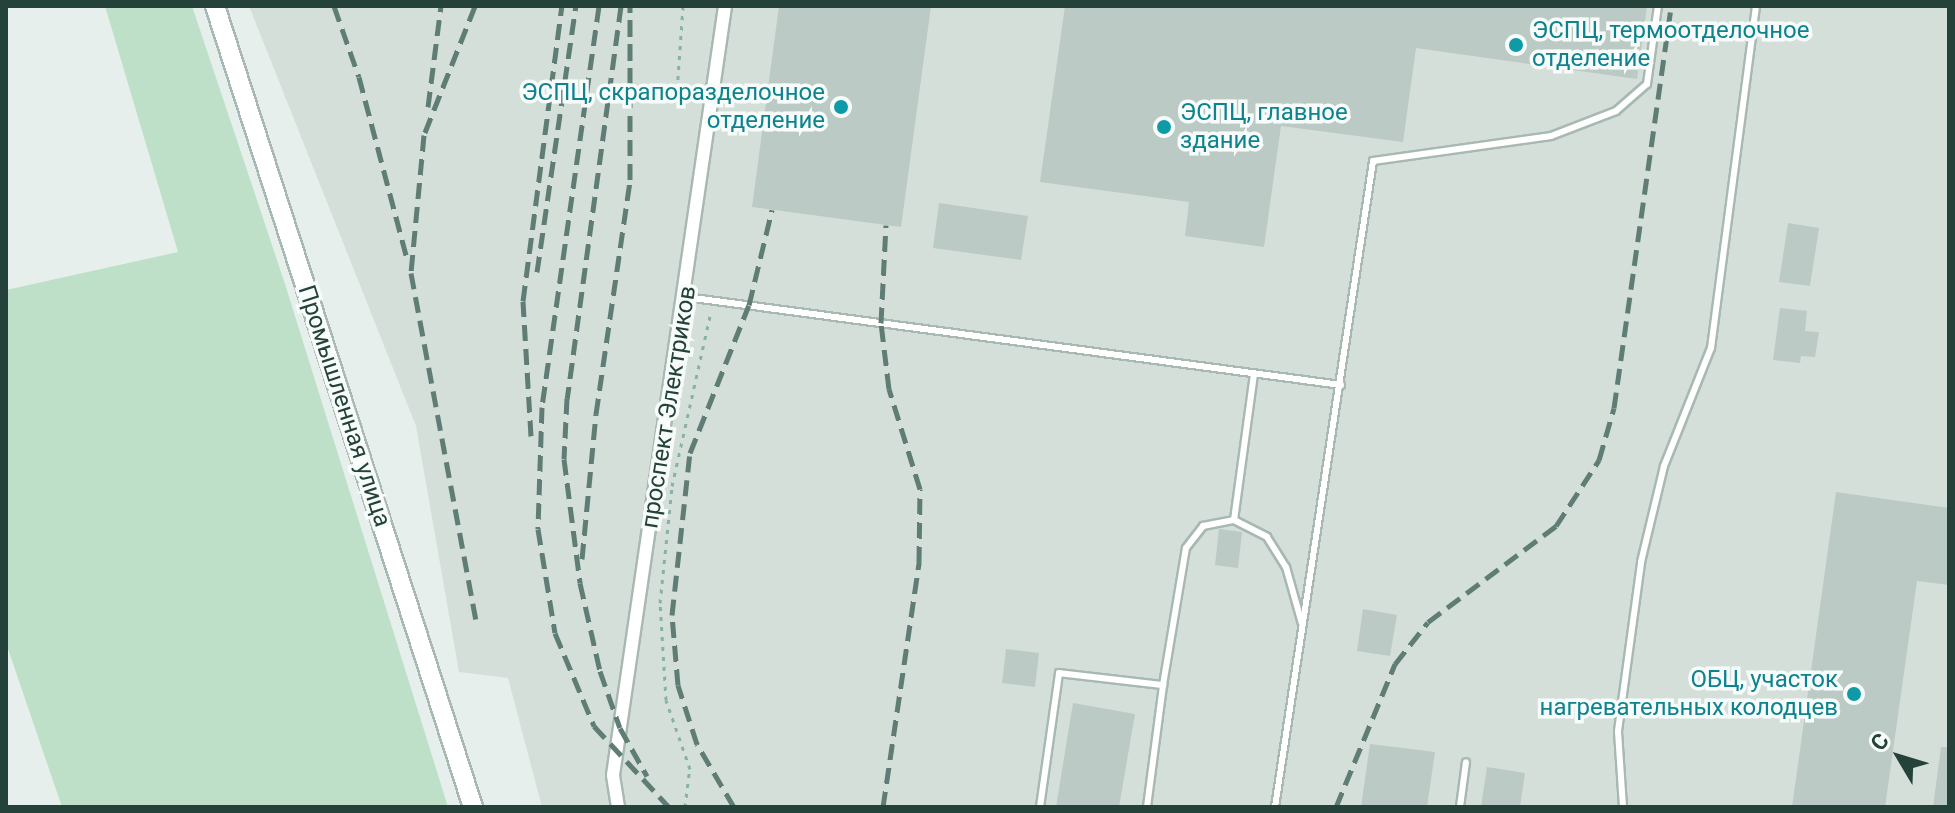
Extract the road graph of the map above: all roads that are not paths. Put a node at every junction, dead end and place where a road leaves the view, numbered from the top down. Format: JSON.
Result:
{"nodes":[{"id":1,"x":215,"y":6,"type":"edge"},
{"id":2,"x":725,"y":6,"type":"edge"},
{"id":3,"x":1658,"y":6,"type":"edge"},
{"id":4,"x":1756,"y":6,"type":"edge"},
{"id":5,"x":686,"y":297,"type":"junction"},
{"id":6,"x":1254,"y":374,"type":"junction"},
{"id":7,"x":1341,"y":385,"type":"junction"},
{"id":8,"x":1234,"y":520,"type":"junction"},
{"id":9,"x":1303,"y":627,"type":"junction"},
{"id":10,"x":1163,"y":685,"type":"junction"},
{"id":11,"x":1466,"y":762,"type":"dead end"},
{"id":12,"x":473,"y":807,"type":"edge"},
{"id":13,"x":618,"y":807,"type":"edge"},
{"id":14,"x":1040,"y":807,"type":"edge"},
{"id":15,"x":1147,"y":807,"type":"edge"},
{"id":16,"x":1275,"y":807,"type":"edge"},
{"id":17,"x":1460,"y":807,"type":"edge"},
{"id":18,"x":1623,"y":807,"type":"edge"}],
"edges":[{"from":1,"to":12,"type":"street","name":"Промышленная улица"},
{"from":2,"to":5,"type":"street","name":"проспект Электриков"},
{"from":3,"to":7,"type":"lane"},
{"from":4,"to":18,"type":"lane"},
{"from":5,"to":6,"type":"lane"},
{"from":5,"to":13,"type":"street","name":"проспект Электриков"},
{"from":6,"to":7,"type":"lane"},
{"from":6,"to":8,"type":"lane"},
{"from":7,"to":9,"type":"lane"},
{"from":8,"to":9,"type":"lane"},
{"from":8,"to":10,"type":"lane"},
{"from":9,"to":16,"type":"lane"},
{"from":10,"to":14,"type":"lane"},
{"from":10,"to":15,"type":"lane"},
{"from":11,"to":17,"type":"lane"}]}
